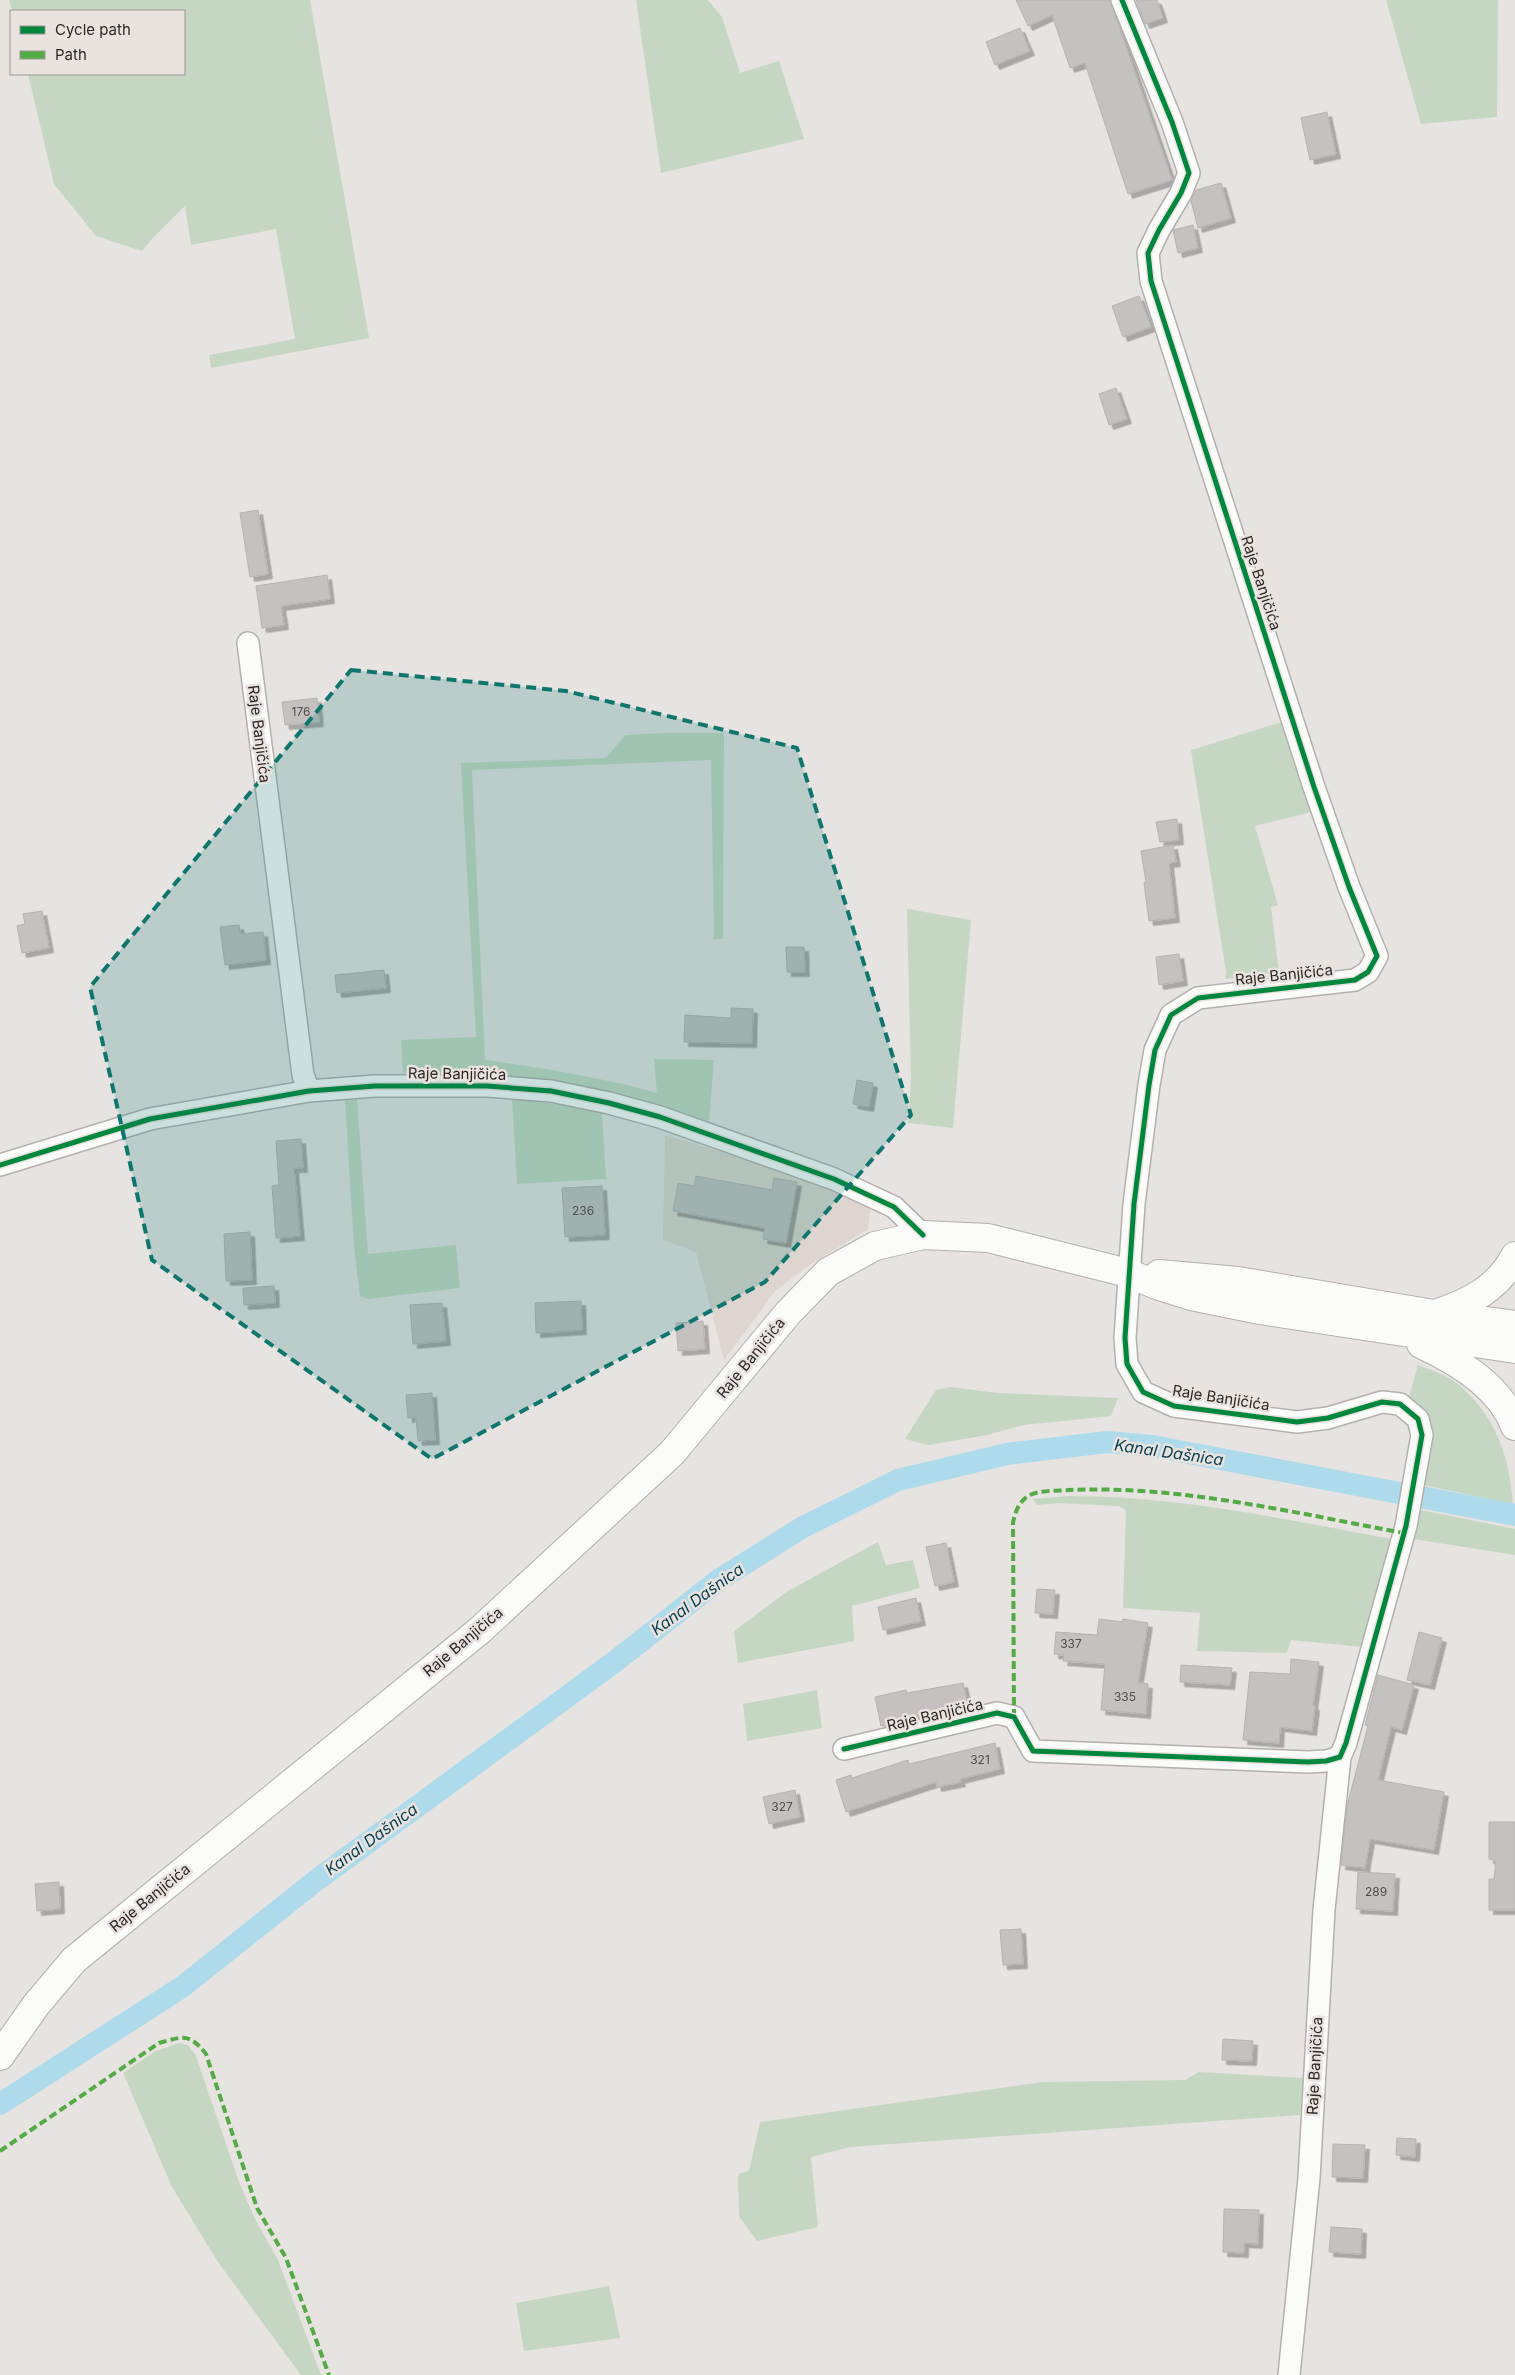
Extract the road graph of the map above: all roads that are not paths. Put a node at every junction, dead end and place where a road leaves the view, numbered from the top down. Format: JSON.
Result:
{"nodes":[{"id":1,"x":1122,"y":0,"type":"edge"},
{"id":2,"x":248,"y":643,"type":"dead end"},
{"id":3,"x":309,"y":1091,"type":"junction"},
{"id":4,"x":0,"y":1165,"type":"edge"},
{"id":5,"x":922,"y":1235,"type":"junction"},
{"id":6,"x":1515,"y":1256,"type":"edge"},
{"id":7,"x":1128,"y":1273,"type":"junction"},
{"id":8,"x":1434,"y":1314,"type":"junction"},
{"id":9,"x":1515,"y":1325,"type":"edge"},
{"id":10,"x":1392,"y":1332,"type":"junction"},
{"id":11,"x":1515,"y":1349,"type":"edge"},
{"id":12,"x":1515,"y":1426,"type":"edge"},
{"id":13,"x":844,"y":1749,"type":"dead end"},
{"id":14,"x":1340,"y":1757,"type":"junction"},
{"id":15,"x":0,"y":2056,"type":"edge"},
{"id":16,"x":1289,"y":2375,"type":"edge"}],
"edges":[{"from":1,"to":7,"type":"street","name":"Raje Banjičića"},
{"from":2,"to":3,"type":"street","name":"Raje Banjičića"},
{"from":3,"to":4,"type":"street","name":"Raje Banjičića"},
{"from":3,"to":5,"type":"street","name":"Raje Banjičića"},
{"from":5,"to":7,"type":"main road","name":"Raje Banjičića"},
{"from":5,"to":15,"type":"main road","name":"Raje Banjičića"},
{"from":6,"to":8,"type":"main road"},
{"from":7,"to":8,"type":"main road"},
{"from":7,"to":10,"type":"main road"},
{"from":7,"to":14,"type":"street","name":"Raje Banjičića"},
{"from":8,"to":9,"type":"main road"},
{"from":10,"to":11,"type":"main road"},
{"from":10,"to":12,"type":"main road"},
{"from":13,"to":14,"type":"street","name":"Raje Banjičića"},
{"from":14,"to":16,"type":"street","name":"Raje Banjičića"}]}
